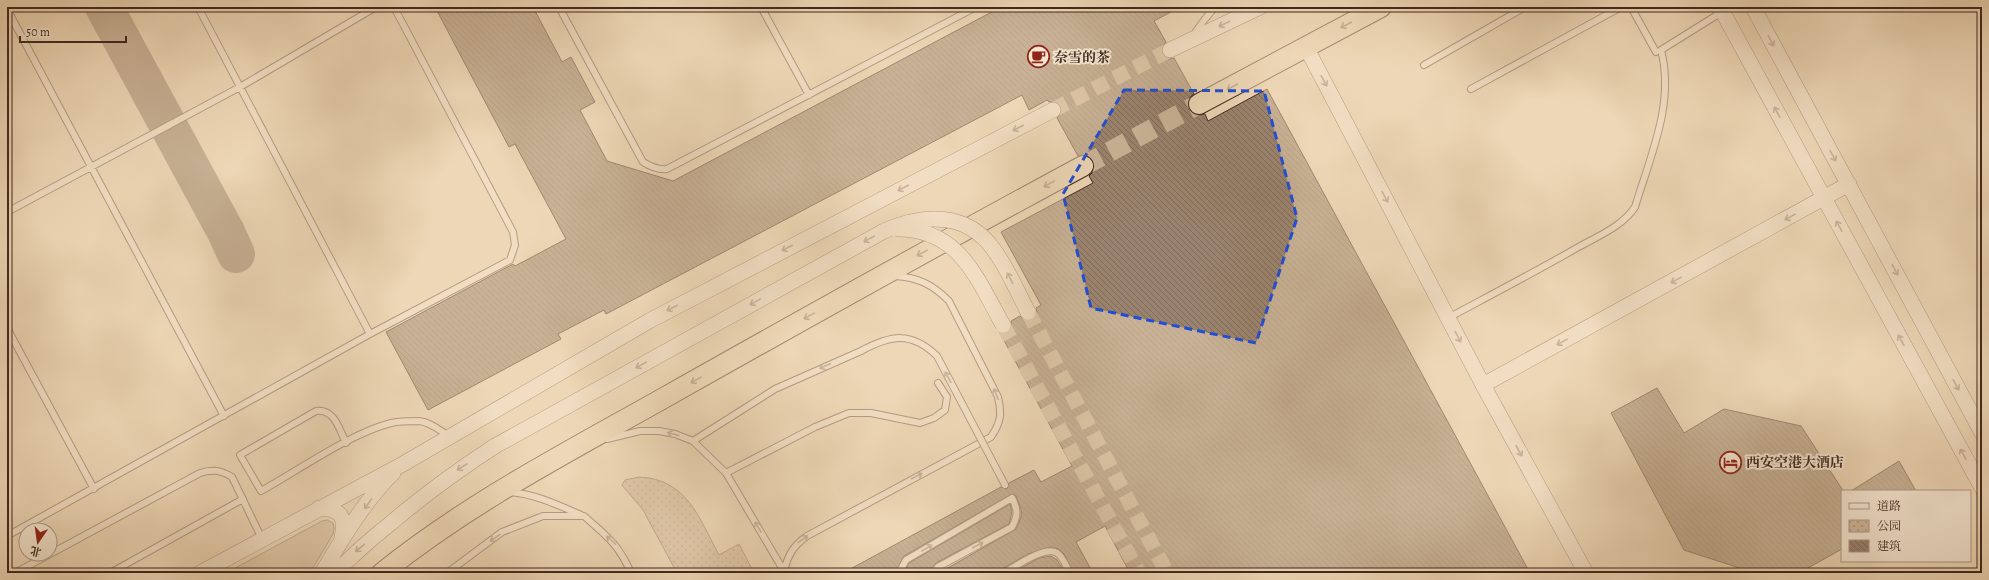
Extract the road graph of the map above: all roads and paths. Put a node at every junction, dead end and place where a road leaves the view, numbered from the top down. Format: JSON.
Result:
{"nodes":[{"id":1,"x":198,"y":7,"type":"edge"},
{"id":2,"x":376,"y":7,"type":"edge"},
{"id":3,"x":394,"y":7,"type":"edge"},
{"id":4,"x":559,"y":7,"type":"edge"},
{"id":5,"x":761,"y":7,"type":"edge"},
{"id":6,"x":976,"y":7,"type":"edge"},
{"id":7,"x":1215,"y":7,"type":"edge"},
{"id":8,"x":1260,"y":7,"type":"edge"},
{"id":9,"x":1381,"y":7,"type":"edge"},
{"id":10,"x":1525,"y":7,"type":"edge"},
{"id":11,"x":1621,"y":7,"type":"edge"},
{"id":12,"x":1631,"y":7,"type":"edge"},
{"id":13,"x":1753,"y":7,"type":"edge"},
{"id":14,"x":7,"y":9,"type":"edge"},
{"id":15,"x":968,"y":9,"type":"edge"},
{"id":16,"x":1721,"y":10,"type":"edge"},
{"id":17,"x":1191,"y":40,"type":"junction"},
{"id":18,"x":1306,"y":47,"type":"junction"},
{"id":19,"x":1170,"y":50,"type":"tunnel mouth"},
{"id":20,"x":1656,"y":52,"type":"dead end"},
{"id":21,"x":1424,"y":65,"type":"dead end"},
{"id":22,"x":240,"y":87,"type":"junction"},
{"id":23,"x":1471,"y":89,"type":"dead end"},
{"id":24,"x":809,"y":95,"type":"junction"},
{"id":25,"x":1199,"y":104,"type":"tunnel mouth"},
{"id":26,"x":1053,"y":110,"type":"tunnel mouth"},
{"id":27,"x":1083,"y":166,"type":"tunnel mouth"},
{"id":28,"x":92,"y":167,"type":"junction"},
{"id":29,"x":1849,"y":184,"type":"junction"},
{"id":30,"x":1824,"y":199,"type":"junction"},
{"id":31,"x":7,"y":212,"type":"edge"},
{"id":32,"x":884,"y":231,"type":"junction"},
{"id":33,"x":876,"y":278,"type":"junction"},
{"id":34,"x":1028,"y":312,"type":"tunnel mouth"},
{"id":35,"x":1448,"y":318,"type":"junction"},
{"id":36,"x":1003,"y":326,"type":"tunnel mouth"},
{"id":37,"x":7,"y":328,"type":"edge"},
{"id":38,"x":370,"y":334,"type":"junction"},
{"id":39,"x":938,"y":383,"type":"dead end"},
{"id":40,"x":1483,"y":386,"type":"junction"},
{"id":41,"x":224,"y":416,"type":"junction"},
{"id":42,"x":1982,"y":433,"type":"edge"},
{"id":43,"x":450,"y":436,"type":"junction"},
{"id":44,"x":693,"y":441,"type":"junction"},
{"id":45,"x":346,"y":442,"type":"junction"},
{"id":46,"x":575,"y":448,"type":"junction"},
{"id":47,"x":403,"y":464,"type":"junction"},
{"id":48,"x":726,"y":473,"type":"junction"},
{"id":49,"x":1005,"y":485,"type":"dead end"},
{"id":50,"x":1982,"y":488,"type":"edge"},
{"id":51,"x":94,"y":489,"type":"junction"},
{"id":52,"x":499,"y":491,"type":"junction"},
{"id":53,"x":243,"y":499,"type":"junction"},
{"id":54,"x":319,"y":508,"type":"junction"},
{"id":55,"x":584,"y":516,"type":"junction"},
{"id":56,"x":7,"y":536,"type":"edge"},
{"id":57,"x":342,"y":538,"type":"junction"},
{"id":58,"x":262,"y":539,"type":"junction"},
{"id":59,"x":58,"y":550,"type":"edge"},
{"id":60,"x":35,"y":562,"type":"edge"},
{"id":61,"x":784,"y":572,"type":"edge"},
{"id":62,"x":15,"y":573,"type":"edge"},
{"id":63,"x":110,"y":573,"type":"edge"},
{"id":64,"x":200,"y":573,"type":"edge"},
{"id":65,"x":322,"y":573,"type":"edge"},
{"id":66,"x":336,"y":573,"type":"edge"},
{"id":67,"x":382,"y":573,"type":"edge"},
{"id":68,"x":447,"y":573,"type":"edge"},
{"id":69,"x":631,"y":573,"type":"edge"},
{"id":70,"x":899,"y":573,"type":"edge"},
{"id":71,"x":934,"y":573,"type":"edge"},
{"id":72,"x":1004,"y":573,"type":"edge"},
{"id":73,"x":1070,"y":573,"type":"edge"},
{"id":74,"x":1586,"y":573,"type":"edge"}],
"edges":[{"from":1,"to":22,"type":"lane"},
{"from":2,"to":22,"type":"lane"},
{"from":3,"to":38,"type":"lane"},
{"from":4,"to":24,"type":"lane"},
{"from":5,"to":24,"type":"lane"},
{"from":6,"to":15,"type":"lane"},
{"from":7,"to":17,"type":"lane"},
{"from":8,"to":17,"type":"street","one_way":true},
{"from":9,"to":18,"type":"highway","one_way":true},
{"from":10,"to":21,"type":"lane"},
{"from":11,"to":23,"type":"lane"},
{"from":12,"to":20,"type":"lane"},
{"from":13,"to":29,"type":"street","one_way":true},
{"from":14,"to":28,"type":"lane"},
{"from":15,"to":24,"type":"lane"},
{"from":30,"to":16,"type":"street","one_way":true},
{"from":16,"to":35,"type":"lane"},
{"from":17,"to":19,"type":"street"},
{"from":18,"to":25,"type":"highway","one_way":true},
{"from":18,"to":35,"type":"street","one_way":true},
{"from":22,"to":28,"type":"lane"},
{"from":22,"to":38,"type":"lane"},
{"from":26,"to":43,"type":"street","one_way":true},
{"from":27,"to":33,"type":"highway","one_way":true},
{"from":28,"to":31,"type":"lane"},
{"from":28,"to":41,"type":"lane"},
{"from":29,"to":30,"type":"street"},
{"from":29,"to":42,"type":"street","one_way":true},
{"from":30,"to":40,"type":"street","one_way":true},
{"from":50,"to":30,"type":"street","one_way":true},
{"from":34,"to":32,"type":"street","one_way":true,"bridge":true},
{"from":32,"to":36,"type":"street","bridge":true},
{"from":32,"to":66,"type":"street","one_way":true,"bridge":true},
{"from":33,"to":46,"type":"highway","one_way":true},
{"from":61,"to":33,"type":"lane","one_way":true},
{"from":35,"to":40,"type":"street","one_way":true},
{"from":37,"to":51,"type":"lane"},
{"from":38,"to":41,"type":"lane"},
{"from":39,"to":48,"type":"lane"},
{"from":40,"to":74,"type":"street","one_way":true},
{"from":41,"to":51,"type":"lane"},
{"from":43,"to":45,"type":"lane"},
{"from":43,"to":47,"type":"street"},
{"from":44,"to":46,"type":"lane","one_way":true},
{"from":44,"to":48,"type":"lane"},
{"from":49,"to":44,"type":"lane","one_way":true,"bridge":true},
{"from":45,"to":45,"type":"lane"},
{"from":46,"to":52,"type":"highway"},
{"from":47,"to":54,"type":"street"},
{"from":47,"to":57,"type":"street","one_way":true},
{"from":61,"to":48,"type":"lane","one_way":true},
{"from":51,"to":56,"type":"lane"},
{"from":52,"to":55,"type":"lane"},
{"from":52,"to":67,"type":"highway"},
{"from":53,"to":58,"type":"lane"},
{"from":53,"to":59,"type":"lane"},
{"from":53,"to":63,"type":"lane"},
{"from":54,"to":57,"type":"street"},
{"from":54,"to":58,"type":"street"},
{"from":55,"to":68,"type":"lane","one_way":true},
{"from":69,"to":55,"type":"lane","one_way":true},
{"from":57,"to":65,"type":"street"},
{"from":58,"to":64,"type":"street"},
{"from":60,"to":62,"type":"lane"},
{"from":70,"to":71,"type":"lane"},
{"from":72,"to":73,"type":"lane"}]}
